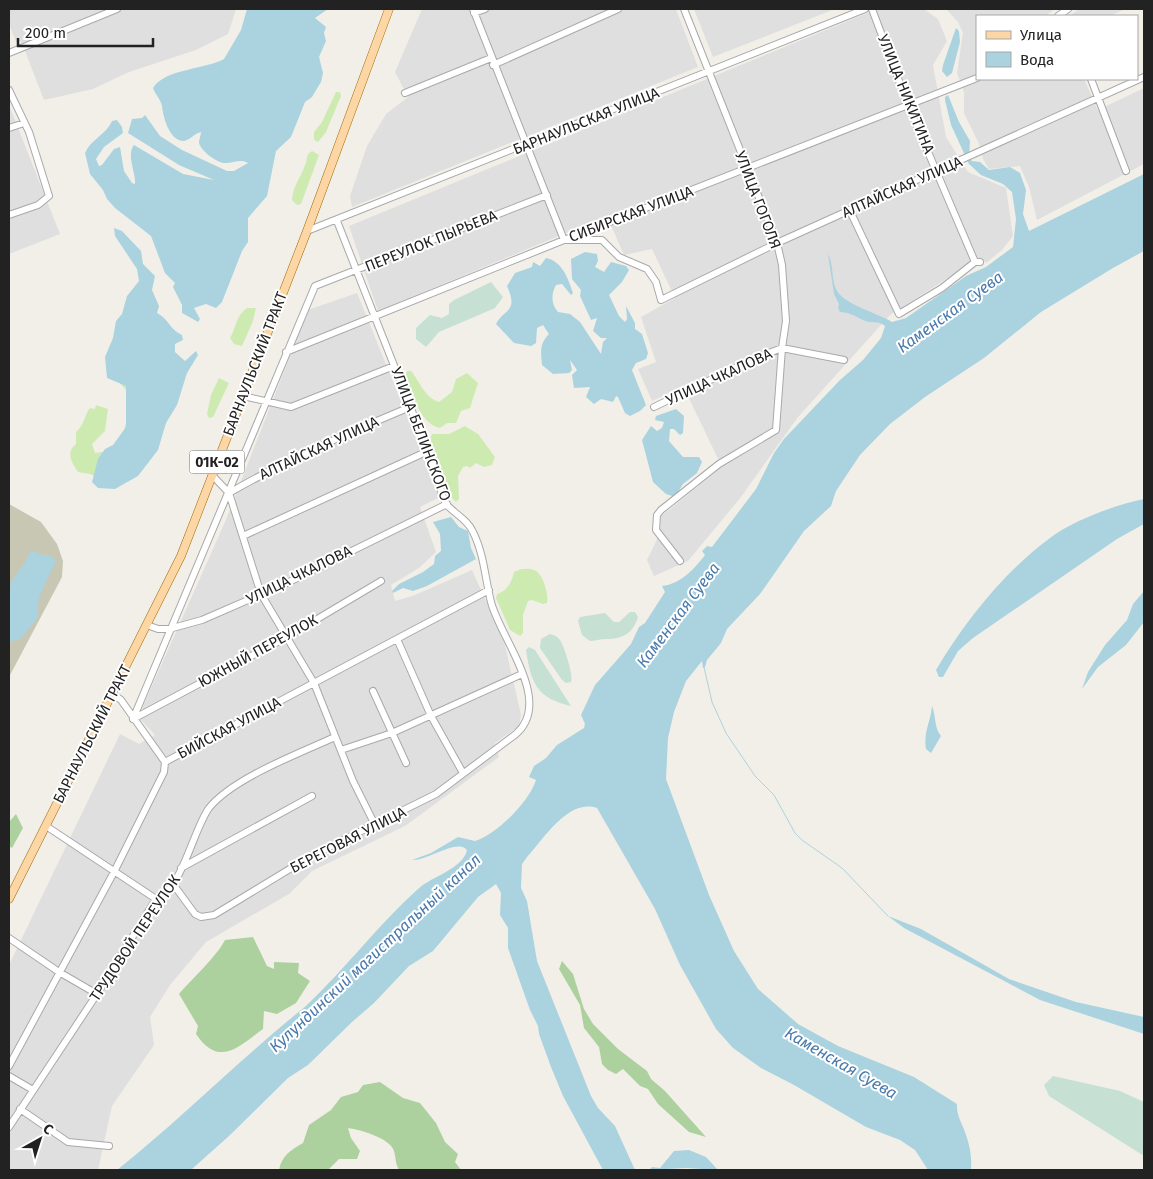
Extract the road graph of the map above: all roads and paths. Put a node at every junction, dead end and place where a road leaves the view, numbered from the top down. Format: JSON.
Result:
{"nodes":[{"id":1,"x":117,"y":9,"type":"edge"},
{"id":2,"x":388,"y":9,"type":"edge"},
{"id":3,"x":485,"y":9,"type":"edge"},
{"id":4,"x":618,"y":9,"type":"edge"},
{"id":5,"x":684,"y":9,"type":"edge"},
{"id":6,"x":864,"y":9,"type":"edge"},
{"id":7,"x":872,"y":9,"type":"edge"},
{"id":8,"x":1068,"y":9,"type":"edge"},
{"id":9,"x":473,"y":11,"type":"edge"},
{"id":10,"x":1059,"y":14,"type":"edge"},
{"id":11,"x":9,"y":45,"type":"edge"},
{"id":12,"x":9,"y":53,"type":"edge"},
{"id":13,"x":491,"y":58,"type":"junction"},
{"id":14,"x":493,"y":65,"type":"junction"},
{"id":15,"x":708,"y":72,"type":"junction"},
{"id":16,"x":976,"y":78,"type":"edge"},
{"id":17,"x":1092,"y":80,"type":"edge"},
{"id":18,"x":1138,"y":80,"type":"edge"},
{"id":19,"x":9,"y":90,"type":"edge"},
{"id":20,"x":405,"y":93,"type":"dead end"},
{"id":21,"x":1099,"y":98,"type":"junction"},
{"id":22,"x":908,"y":105,"type":"junction"},
{"id":23,"x":24,"y":123,"type":"junction"},
{"id":24,"x":9,"y":128,"type":"edge"},
{"id":25,"x":525,"y":145,"type":"junction"},
{"id":26,"x":747,"y":168,"type":"junction"},
{"id":27,"x":1126,"y":171,"type":"dead end"},
{"id":28,"x":937,"y":172,"type":"junction"},
{"id":29,"x":547,"y":195,"type":"junction"},
{"id":30,"x":850,"y":211,"type":"junction"},
{"id":31,"x":9,"y":215,"type":"edge"},
{"id":32,"x":337,"y":221,"type":"junction"},
{"id":33,"x":307,"y":231,"type":"junction"},
{"id":34,"x":564,"y":240,"type":"junction"},
{"id":35,"x":777,"y":243,"type":"junction"},
{"id":36,"x":356,"y":270,"type":"junction"},
{"id":37,"x":375,"y":317,"type":"junction"},
{"id":38,"x":782,"y":348,"type":"junction"},
{"id":39,"x":286,"y":352,"type":"junction"},
{"id":40,"x":844,"y":360,"type":"dead end"},
{"id":41,"x":394,"y":366,"type":"junction"},
{"id":42,"x":243,"y":396,"type":"junction"},
{"id":43,"x":267,"y":401,"type":"junction"},
{"id":44,"x":410,"y":407,"type":"junction"},
{"id":45,"x":654,"y":407,"type":"dead end"},
{"id":46,"x":428,"y":451,"type":"junction"},
{"id":47,"x":212,"y":476,"type":"junction"},
{"id":48,"x":229,"y":493,"type":"junction"},
{"id":49,"x":447,"y":504,"type":"junction"},
{"id":50,"x":243,"y":536,"type":"junction"},
{"id":51,"x":680,"y":561,"type":"dead end"},
{"id":52,"x":381,"y":581,"type":"dead end"},
{"id":53,"x":489,"y":590,"type":"junction"},
{"id":54,"x":262,"y":594,"type":"junction"},
{"id":55,"x":147,"y":625,"type":"junction"},
{"id":56,"x":169,"y":628,"type":"junction"},
{"id":57,"x":287,"y":637,"type":"junction"},
{"id":58,"x":397,"y":639,"type":"junction"},
{"id":59,"x":522,"y":674,"type":"junction"},
{"id":60,"x":314,"y":683,"type":"junction"},
{"id":61,"x":373,"y":691,"type":"dead end"},
{"id":62,"x":113,"y":694,"type":"junction"},
{"id":63,"x":431,"y":716,"type":"junction"},
{"id":64,"x":133,"y":720,"type":"junction"},
{"id":65,"x":525,"y":726,"type":"joint"},
{"id":66,"x":392,"y":733,"type":"junction"},
{"id":67,"x":335,"y":737,"type":"junction"},
{"id":68,"x":341,"y":750,"type":"junction"},
{"id":69,"x":165,"y":762,"type":"junction"},
{"id":70,"x":406,"y":763,"type":"dead end"},
{"id":71,"x":463,"y":773,"type":"junction"},
{"id":72,"x":312,"y":796,"type":"dead end"},
{"id":73,"x":374,"y":823,"type":"junction"},
{"id":74,"x":46,"y":826,"type":"junction"},
{"id":75,"x":180,"y":869,"type":"junction"},
{"id":76,"x":114,"y":872,"type":"junction"},
{"id":77,"x":173,"y":884,"type":"junction"},
{"id":78,"x":9,"y":899,"type":"edge"},
{"id":79,"x":156,"y":899,"type":"junction"},
{"id":80,"x":9,"y":938,"type":"edge"},
{"id":81,"x":59,"y":972,"type":"junction"},
{"id":82,"x":97,"y":994,"type":"junction"},
{"id":83,"x":9,"y":1066,"type":"edge"},
{"id":84,"x":9,"y":1076,"type":"edge"},
{"id":85,"x":33,"y":1090,"type":"junction"},
{"id":86,"x":20,"y":1110,"type":"junction"},
{"id":87,"x":9,"y":1127,"type":"edge"},
{"id":88,"x":109,"y":1146,"type":"dead end"}],
"edges":[{"from":1,"to":12,"type":"street"},
{"from":2,"to":33,"type":"main road","name":"БАРНАУЛЬСКИЙ ТРАКТ","number":"01К-02"},
{"from":3,"to":9,"type":"street"},
{"from":4,"to":14,"type":"street"},
{"from":5,"to":15,"type":"street","name":"УЛИЦА ГОГОЛЯ"},
{"from":6,"to":15,"type":"street","name":"БАРНАУЛЬСКАЯ УЛИЦА"},
{"from":7,"to":22,"type":"street","name":"УЛИЦА НИКИТИНА"},
{"from":8,"to":10,"type":"street"},
{"from":9,"to":13,"type":"street"},
{"from":11,"to":12,"type":"street"},
{"from":13,"to":14,"type":"street"},
{"from":13,"to":20,"type":"street"},
{"from":14,"to":25,"type":"street"},
{"from":15,"to":25,"type":"street","name":"БАРНАУЛЬСКАЯ УЛИЦА"},
{"from":15,"to":26,"type":"street","name":"УЛИЦА ГОГОЛЯ"},
{"from":16,"to":22,"type":"street","name":"СИБИРСКАЯ УЛИЦА"},
{"from":17,"to":21,"type":"street"},
{"from":18,"to":21,"type":"street","name":"АЛТАЙСКАЯ УЛИЦА"},
{"from":19,"to":23,"type":"street"},
{"from":21,"to":27,"type":"street"},
{"from":21,"to":28,"type":"street","name":"АЛТАЙСКАЯ УЛИЦА"},
{"from":22,"to":26,"type":"street","name":"СИБИРСКАЯ УЛИЦА"},
{"from":22,"to":28,"type":"street","name":"УЛИЦА НИКИТИНА"},
{"from":23,"to":24,"type":"street"},
{"from":23,"to":31,"type":"street"},
{"from":25,"to":29,"type":"street"},
{"from":25,"to":32,"type":"street","name":"БАРНАУЛЬСКАЯ УЛИЦА"},
{"from":26,"to":34,"type":"street","name":"СИБИРСКАЯ УЛИЦА"},
{"from":26,"to":35,"type":"street","name":"УЛИЦА ГОГОЛЯ"},
{"from":28,"to":30,"type":"street","name":"АЛТАЙСКАЯ УЛИЦА"},
{"from":28,"to":30,"type":"street","name":"УЛИЦА НИКИТИНА"},
{"from":29,"to":34,"type":"street"},
{"from":29,"to":36,"type":"street","name":"ПЕРЕУЛОК ПЫРЬЕВА"},
{"from":30,"to":35,"type":"street","name":"АЛТАЙСКАЯ УЛИЦА"},
{"from":32,"to":33,"type":"street","name":"БАРНАУЛЬСКАЯ УЛИЦА"},
{"from":32,"to":36,"type":"street","name":"УЛИЦА БЕЛИНСКОГО"},
{"from":33,"to":42,"type":"main road","name":"БАРНАУЛЬСКИЙ ТРАКТ","number":"01К-02"},
{"from":34,"to":35,"type":"street","name":"АЛТАЙСКАЯ УЛИЦА"},
{"from":34,"to":37,"type":"street","name":"СИБИРСКАЯ УЛИЦА"},
{"from":35,"to":38,"type":"street","name":"УЛИЦА ГОГОЛЯ"},
{"from":36,"to":37,"type":"street","name":"УЛИЦА БЕЛИНСКОГО"},
{"from":36,"to":39,"type":"street","name":"ПЕРЕУЛОК ПЫРЬЕВА"},
{"from":37,"to":39,"type":"street","name":"СИБИРСКАЯ УЛИЦА"},
{"from":37,"to":41,"type":"street","name":"УЛИЦА БЕЛИНСКОГО"},
{"from":38,"to":40,"type":"street","name":"УЛИЦА ЧКАЛОВА"},
{"from":38,"to":45,"type":"street","name":"УЛИЦА ЧКАЛОВА"},
{"from":38,"to":51,"type":"street","name":"УЛИЦА ГОГОЛЯ"},
{"from":39,"to":43,"type":"street"},
{"from":41,"to":43,"type":"street"},
{"from":41,"to":44,"type":"street","name":"УЛИЦА БЕЛИНСКОГО"},
{"from":42,"to":43,"type":"street"},
{"from":42,"to":47,"type":"main road","name":"БАРНАУЛЬСКИЙ ТРАКТ","number":"01К-02"},
{"from":43,"to":48,"type":"street"},
{"from":44,"to":46,"type":"street","name":"УЛИЦА БЕЛИНСКОГО"},
{"from":44,"to":48,"type":"street","name":"АЛТАЙСКАЯ УЛИЦА"},
{"from":46,"to":49,"type":"street","name":"УЛИЦА БЕЛИНСКОГО"},
{"from":46,"to":50,"type":"street"},
{"from":47,"to":48,"type":"street"},
{"from":47,"to":55,"type":"main road","name":"БАРНАУЛЬСКИЙ ТРАКТ","number":"01К-02"},
{"from":48,"to":50,"type":"street"},
{"from":48,"to":56,"type":"street"},
{"from":49,"to":53,"type":"street","name":"УЛИЦА БЕЛИНСКОГО"},
{"from":49,"to":54,"type":"street","name":"УЛИЦА ЧКАЛОВА"},
{"from":50,"to":54,"type":"street"},
{"from":52,"to":57,"type":"street","name":"ЮЖНЫЙ ПЕРЕУЛОК"},
{"from":53,"to":58,"type":"street","name":"БИЙСКАЯ УЛИЦА"},
{"from":53,"to":59,"type":"street","name":"УЛИЦА БЕЛИНСКОГО"},
{"from":54,"to":56,"type":"street","name":"УЛИЦА ЧКАЛОВА"},
{"from":54,"to":57,"type":"street"},
{"from":55,"to":56,"type":"street","name":"УЛИЦА ЧКАЛОВА"},
{"from":55,"to":62,"type":"main road","name":"БАРНАУЛЬСКИЙ ТРАКТ","number":"01К-02"},
{"from":56,"to":64,"type":"street"},
{"from":57,"to":60,"type":"street"},
{"from":57,"to":64,"type":"street","name":"ЮЖНЫЙ ПЕРЕУЛОК"},
{"from":58,"to":60,"type":"street","name":"БИЙСКАЯ УЛИЦА"},
{"from":58,"to":63,"type":"street"},
{"from":59,"to":63,"type":"street"},
{"from":59,"to":65,"type":"street","name":"УЛИЦА БЕЛИНСКОГО"},
{"from":60,"to":67,"type":"street"},
{"from":60,"to":69,"type":"street","name":"БИЙСКАЯ УЛИЦА"},
{"from":61,"to":66,"type":"street"},
{"from":62,"to":64,"type":"street"},
{"from":62,"to":74,"type":"main road","name":"БАРНАУЛЬСКИЙ ТРАКТ","number":"01К-02"},
{"from":63,"to":66,"type":"street"},
{"from":63,"to":71,"type":"street"},
{"from":64,"to":69,"type":"street"},
{"from":65,"to":71,"type":"street","name":"БЕРЕГОВАЯ УЛИЦА"},
{"from":66,"to":68,"type":"street"},
{"from":66,"to":70,"type":"street"},
{"from":67,"to":68,"type":"street"},
{"from":67,"to":75,"type":"street","name":"ТРУДОВОЙ ПЕРЕУЛОК"},
{"from":68,"to":73,"type":"street"},
{"from":69,"to":76,"type":"street","name":"БИЙСКАЯ УЛИЦА"},
{"from":71,"to":73,"type":"street","name":"БЕРЕГОВАЯ УЛИЦА"},
{"from":72,"to":75,"type":"street"},
{"from":73,"to":77,"type":"street","name":"БЕРЕГОВАЯ УЛИЦА"},
{"from":74,"to":76,"type":"street"},
{"from":74,"to":78,"type":"main road","name":"БАРНАУЛЬСКИЙ ТРАКТ","number":"01К-02"},
{"from":75,"to":77,"type":"street","name":"ТРУДОВОЙ ПЕРЕУЛОК"},
{"from":76,"to":79,"type":"street"},
{"from":76,"to":81,"type":"street","name":"БИЙСКАЯ УЛИЦА"},
{"from":77,"to":79,"type":"street","name":"ТРУДОВОЙ ПЕРЕУЛОК"},
{"from":79,"to":82,"type":"street","name":"ТРУДОВОЙ ПЕРЕУЛОК"},
{"from":80,"to":81,"type":"street"},
{"from":81,"to":82,"type":"street"},
{"from":81,"to":83,"type":"street","name":"БИЙСКАЯ УЛИЦА"},
{"from":82,"to":85,"type":"street","name":"ТРУДОВОЙ ПЕРЕУЛОК"},
{"from":84,"to":85,"type":"street"},
{"from":85,"to":86,"type":"street","name":"ТРУДОВОЙ ПЕРЕУЛОК"},
{"from":86,"to":87,"type":"street","name":"ТРУДОВОЙ ПЕРЕУЛОК"},
{"from":86,"to":88,"type":"street"}]}
